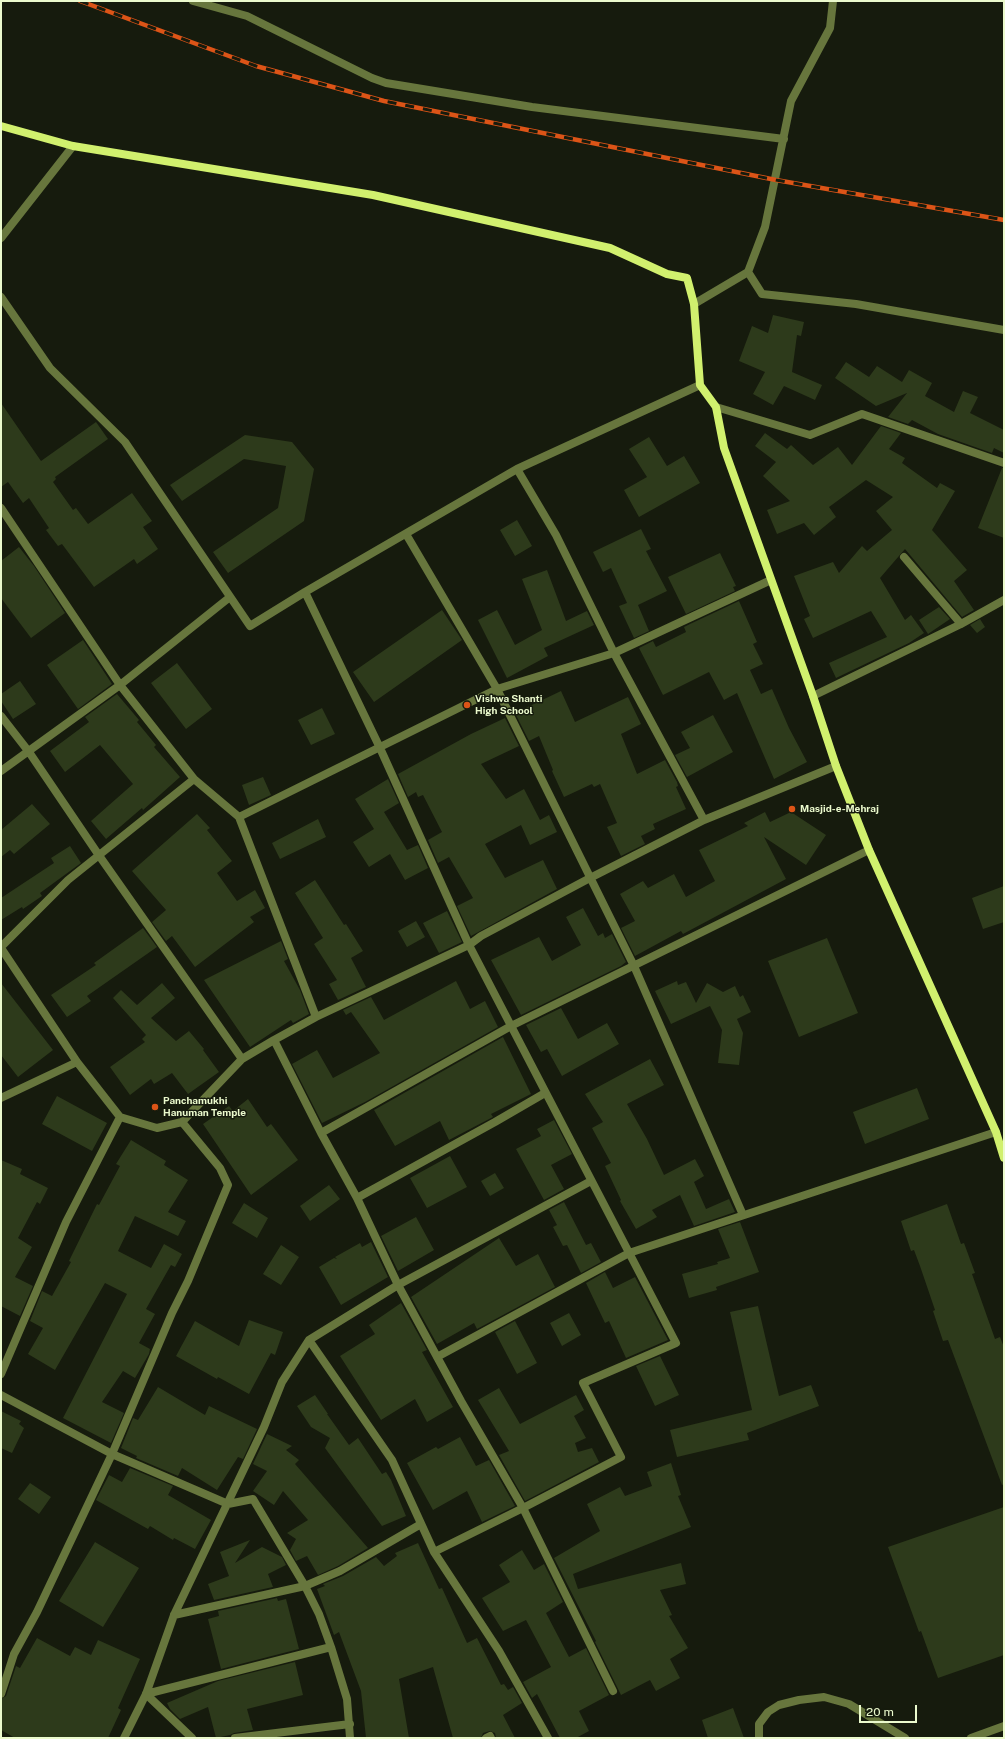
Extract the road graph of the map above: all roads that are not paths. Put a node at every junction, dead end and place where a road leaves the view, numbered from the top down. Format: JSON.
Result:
{"nodes":[{"id":1,"x":193,"y":1,"type":"edge"},
{"id":2,"x":833,"y":1,"type":"edge"},
{"id":3,"x":1,"y":126,"type":"edge"},
{"id":4,"x":784,"y":139,"type":"junction"},
{"id":5,"x":73,"y":146,"type":"junction"},
{"id":6,"x":1,"y":238,"type":"edge"},
{"id":7,"x":748,"y":272,"type":"junction"},
{"id":8,"x":1,"y":297,"type":"edge"},
{"id":9,"x":694,"y":304,"type":"junction"},
{"id":10,"x":1004,"y":330,"type":"edge"},
{"id":11,"x":700,"y":385,"type":"junction"},
{"id":12,"x":716,"y":407,"type":"junction"},
{"id":13,"x":1004,"y":463,"type":"edge"},
{"id":14,"x":518,"y":470,"type":"junction"},
{"id":15,"x":1,"y":508,"type":"edge"},
{"id":16,"x":406,"y":534,"type":"junction"},
{"id":17,"x":904,"y":557,"type":"dead end"},
{"id":18,"x":771,"y":580,"type":"junction"},
{"id":19,"x":305,"y":592,"type":"junction"},
{"id":20,"x":230,"y":597,"type":"junction"},
{"id":21,"x":1004,"y":600,"type":"edge"},
{"id":22,"x":960,"y":624,"type":"junction"},
{"id":23,"x":614,"y":653,"type":"junction"},
{"id":24,"x":120,"y":685,"type":"junction"},
{"id":25,"x":497,"y":689,"type":"junction"},
{"id":26,"x":813,"y":696,"type":"junction"},
{"id":27,"x":1,"y":716,"type":"edge"},
{"id":28,"x":380,"y":748,"type":"junction"},
{"id":29,"x":29,"y":752,"type":"junction"},
{"id":30,"x":836,"y":766,"type":"junction"},
{"id":31,"x":1,"y":771,"type":"edge"},
{"id":32,"x":194,"y":779,"type":"junction"},
{"id":33,"x":239,"y":817,"type":"junction"},
{"id":34,"x":704,"y":820,"type":"junction"},
{"id":35,"x":868,"y":850,"type":"junction"},
{"id":36,"x":98,"y":854,"type":"junction"},
{"id":37,"x":590,"y":878,"type":"junction"},
{"id":38,"x":469,"y":945,"type":"junction"},
{"id":39,"x":1,"y":948,"type":"edge"},
{"id":40,"x":634,"y":966,"type":"junction"},
{"id":41,"x":316,"y":1017,"type":"junction"},
{"id":42,"x":511,"y":1026,"type":"junction"},
{"id":43,"x":274,"y":1040,"type":"junction"},
{"id":44,"x":242,"y":1059,"type":"junction"},
{"id":45,"x":77,"y":1062,"type":"junction"},
{"id":46,"x":545,"y":1093,"type":"junction"},
{"id":47,"x":1,"y":1098,"type":"edge"},
{"id":48,"x":120,"y":1117,"type":"junction"},
{"id":49,"x":182,"y":1122,"type":"junction"},
{"id":50,"x":996,"y":1132,"type":"junction"},
{"id":51,"x":321,"y":1133,"type":"junction"},
{"id":52,"x":1004,"y":1158,"type":"edge"},
{"id":53,"x":591,"y":1181,"type":"junction"},
{"id":54,"x":357,"y":1198,"type":"junction"},
{"id":55,"x":743,"y":1215,"type":"junction"},
{"id":56,"x":629,"y":1253,"type":"junction"},
{"id":57,"x":398,"y":1285,"type":"junction"},
{"id":58,"x":309,"y":1340,"type":"junction"},
{"id":59,"x":437,"y":1357,"type":"junction"},
{"id":60,"x":1,"y":1374,"type":"edge"},
{"id":61,"x":1,"y":1395,"type":"edge"},
{"id":62,"x":112,"y":1454,"type":"junction"},
{"id":63,"x":228,"y":1504,"type":"junction"},
{"id":64,"x":523,"y":1508,"type":"junction"},
{"id":65,"x":421,"y":1524,"type":"junction"},
{"id":66,"x":434,"y":1552,"type":"junction"},
{"id":67,"x":305,"y":1586,"type":"junction"},
{"id":68,"x":174,"y":1615,"type":"junction"},
{"id":69,"x":331,"y":1647,"type":"junction"},
{"id":70,"x":613,"y":1690,"type":"dead end"},
{"id":71,"x":1,"y":1694,"type":"edge"},
{"id":72,"x":146,"y":1694,"type":"junction"},
{"id":73,"x":350,"y":1724,"type":"junction"},
{"id":74,"x":1004,"y":1726,"type":"edge"},
{"id":75,"x":124,"y":1738,"type":"edge"},
{"id":76,"x":192,"y":1738,"type":"edge"},
{"id":77,"x":235,"y":1738,"type":"edge"},
{"id":78,"x":350,"y":1738,"type":"edge"},
{"id":79,"x":486,"y":1738,"type":"edge"},
{"id":80,"x":491,"y":1738,"type":"edge"},
{"id":81,"x":548,"y":1738,"type":"edge"},
{"id":82,"x":759,"y":1738,"type":"edge"},
{"id":83,"x":905,"y":1738,"type":"edge"},
{"id":84,"x":971,"y":1738,"type":"edge"}],
"edges":[{"from":1,"to":4,"type":"street"},
{"from":2,"to":4,"type":"street"},
{"from":3,"to":5,"type":"main road"},
{"from":4,"to":7,"type":"street"},
{"from":5,"to":6,"type":"street"},
{"from":5,"to":9,"type":"main road"},
{"from":7,"to":9,"type":"street"},
{"from":7,"to":10,"type":"street"},
{"from":8,"to":20,"type":"street"},
{"from":9,"to":11,"type":"main road"},
{"from":11,"to":12,"type":"main road"},
{"from":11,"to":14,"type":"street"},
{"from":12,"to":13,"type":"street"},
{"from":12,"to":18,"type":"main road"},
{"from":14,"to":16,"type":"street"},
{"from":14,"to":23,"type":"street"},
{"from":15,"to":24,"type":"street"},
{"from":16,"to":19,"type":"street"},
{"from":16,"to":25,"type":"street"},
{"from":17,"to":22,"type":"street"},
{"from":18,"to":23,"type":"street"},
{"from":18,"to":26,"type":"main road"},
{"from":19,"to":20,"type":"street"},
{"from":19,"to":28,"type":"street"},
{"from":20,"to":24,"type":"street"},
{"from":21,"to":22,"type":"street"},
{"from":22,"to":26,"type":"street"},
{"from":23,"to":25,"type":"street"},
{"from":23,"to":34,"type":"street"},
{"from":24,"to":29,"type":"street"},
{"from":24,"to":32,"type":"street"},
{"from":25,"to":28,"type":"street"},
{"from":25,"to":37,"type":"street"},
{"from":26,"to":30,"type":"main road"},
{"from":27,"to":29,"type":"street"},
{"from":28,"to":33,"type":"street"},
{"from":28,"to":38,"type":"street"},
{"from":29,"to":31,"type":"street"},
{"from":29,"to":36,"type":"street"},
{"from":30,"to":34,"type":"street"},
{"from":30,"to":35,"type":"main road"},
{"from":32,"to":33,"type":"street"},
{"from":32,"to":36,"type":"street"},
{"from":33,"to":41,"type":"street"},
{"from":34,"to":37,"type":"street"},
{"from":35,"to":40,"type":"street"},
{"from":35,"to":50,"type":"main road"},
{"from":36,"to":39,"type":"street"},
{"from":36,"to":44,"type":"street"},
{"from":37,"to":38,"type":"street"},
{"from":37,"to":40,"type":"street"},
{"from":38,"to":41,"type":"street"},
{"from":38,"to":42,"type":"street"},
{"from":39,"to":45,"type":"street"},
{"from":40,"to":42,"type":"street"},
{"from":40,"to":55,"type":"street"},
{"from":41,"to":43,"type":"street"},
{"from":42,"to":46,"type":"street"},
{"from":42,"to":51,"type":"street"},
{"from":43,"to":44,"type":"street"},
{"from":43,"to":51,"type":"street"},
{"from":44,"to":49,"type":"street"},
{"from":45,"to":47,"type":"street"},
{"from":45,"to":48,"type":"street"},
{"from":46,"to":53,"type":"street"},
{"from":46,"to":54,"type":"street"},
{"from":48,"to":49,"type":"street"},
{"from":48,"to":60,"type":"street"},
{"from":49,"to":62,"type":"street"},
{"from":50,"to":52,"type":"main road"},
{"from":50,"to":55,"type":"street"},
{"from":51,"to":54,"type":"street"},
{"from":53,"to":56,"type":"street"},
{"from":53,"to":57,"type":"street"},
{"from":54,"to":57,"type":"street"},
{"from":55,"to":56,"type":"street"},
{"from":56,"to":59,"type":"street"},
{"from":56,"to":64,"type":"street"},
{"from":57,"to":58,"type":"street"},
{"from":57,"to":59,"type":"street"},
{"from":58,"to":63,"type":"street"},
{"from":58,"to":65,"type":"street"},
{"from":59,"to":64,"type":"street"},
{"from":61,"to":62,"type":"street"},
{"from":62,"to":63,"type":"street"},
{"from":62,"to":71,"type":"street"},
{"from":63,"to":67,"type":"street"},
{"from":63,"to":68,"type":"street"},
{"from":64,"to":66,"type":"street"},
{"from":64,"to":70,"type":"street"},
{"from":65,"to":66,"type":"street"},
{"from":65,"to":67,"type":"street"},
{"from":66,"to":81,"type":"street"},
{"from":67,"to":68,"type":"street"},
{"from":67,"to":69,"type":"street"},
{"from":68,"to":72,"type":"street"},
{"from":69,"to":72,"type":"street"},
{"from":69,"to":73,"type":"street"},
{"from":72,"to":75,"type":"street"},
{"from":72,"to":76,"type":"street"},
{"from":73,"to":77,"type":"street"},
{"from":73,"to":78,"type":"street"},
{"from":74,"to":84,"type":"street"},
{"from":79,"to":80,"type":"street"},
{"from":82,"to":83,"type":"street"}]}
